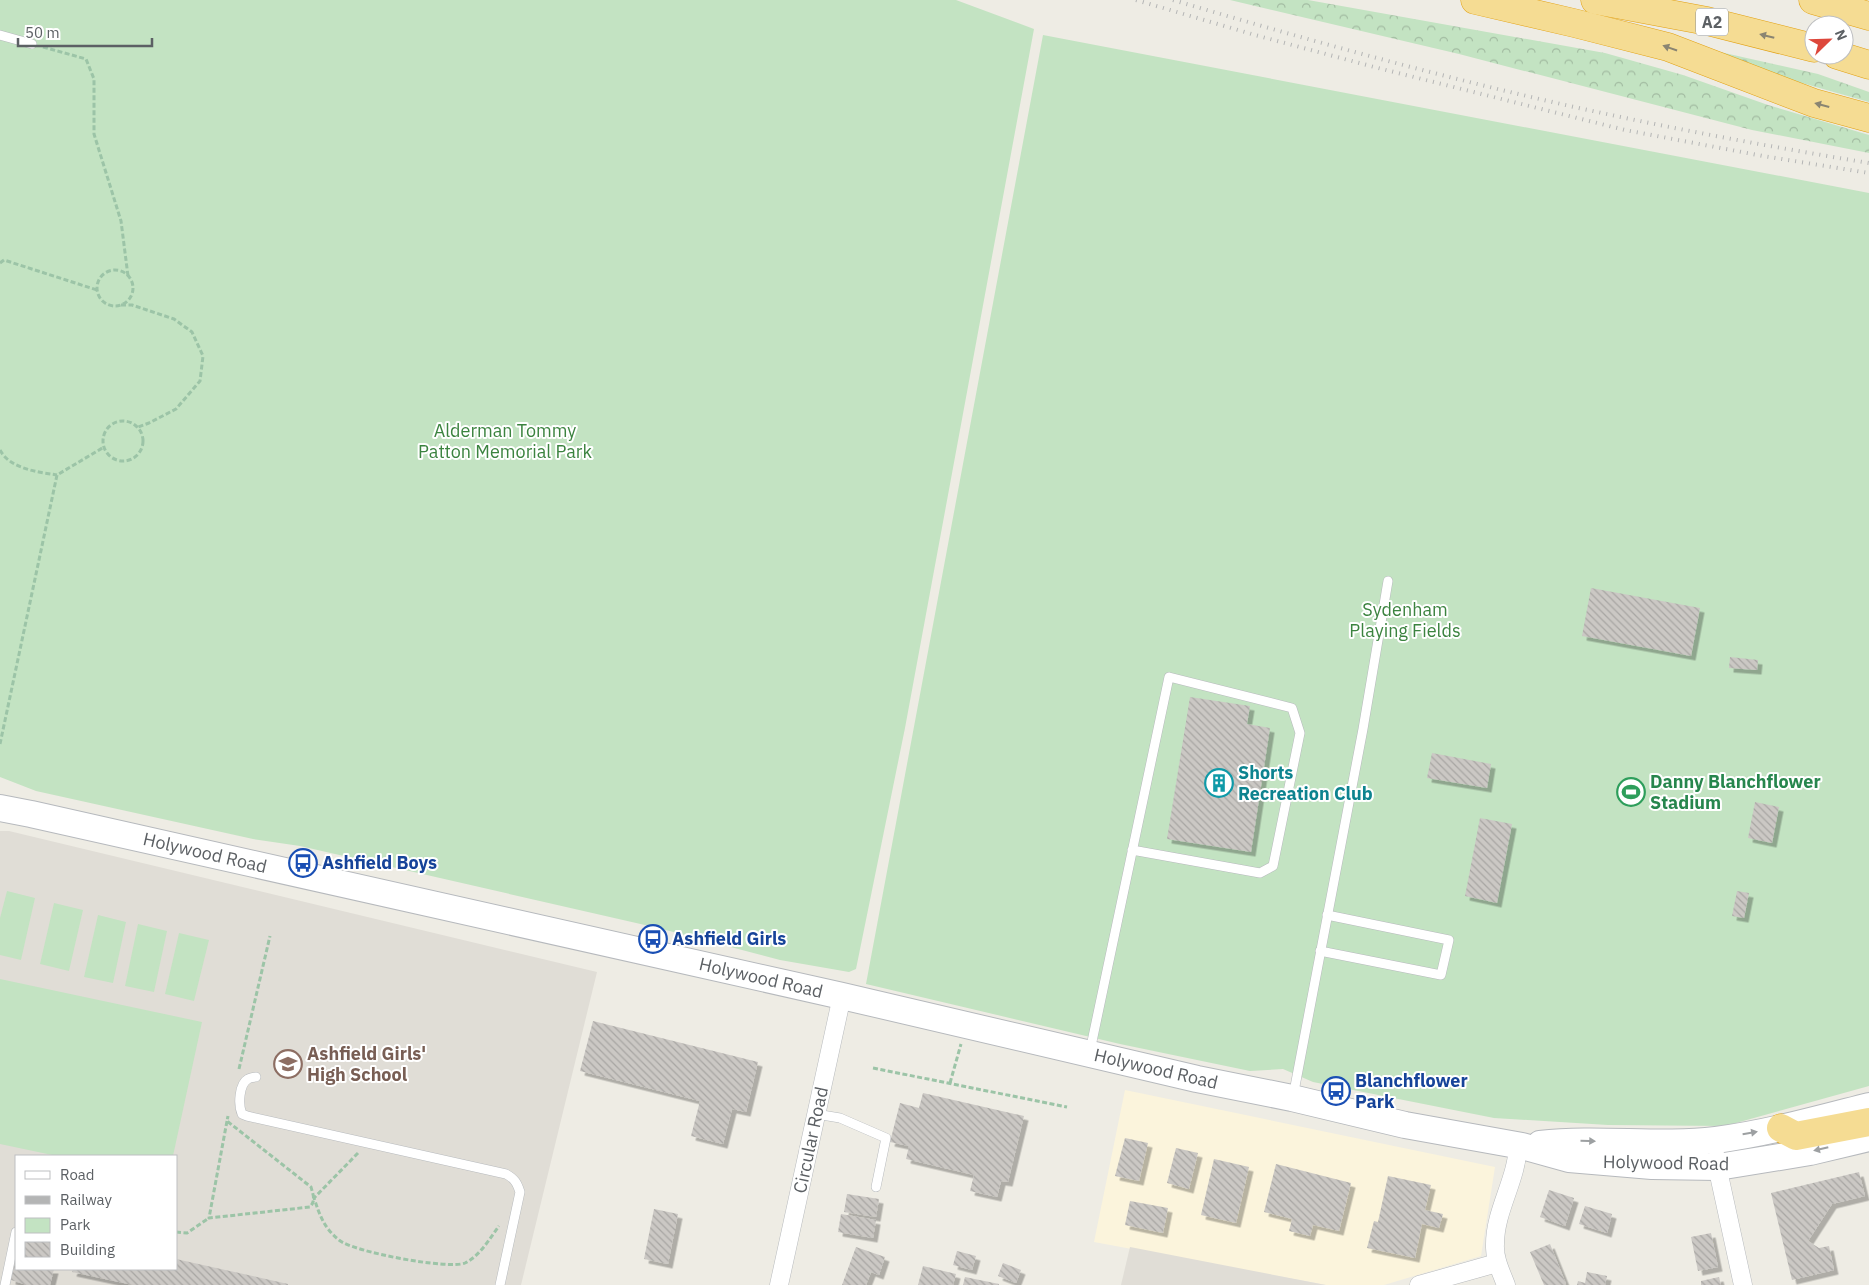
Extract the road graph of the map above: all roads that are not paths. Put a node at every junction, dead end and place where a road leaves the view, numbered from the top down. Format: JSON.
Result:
{"nodes":[{"id":1,"x":1475,"y":0,"type":"edge"},
{"id":2,"x":1595,"y":0,"type":"edge"},
{"id":3,"x":1813,"y":0,"type":"edge"},
{"id":4,"x":1869,"y":16,"type":"edge"},
{"id":5,"x":0,"y":35,"type":"edge"},
{"id":6,"x":32,"y":44,"type":"road end"},
{"id":7,"x":1804,"y":45,"type":"edge"},
{"id":8,"x":1854,"y":60,"type":"edge"},
{"id":9,"x":1869,"y":65,"type":"edge"},
{"id":10,"x":1869,"y":118,"type":"edge"},
{"id":11,"x":1388,"y":581,"type":"dead end"},
{"id":12,"x":0,"y":808,"type":"edge"},
{"id":13,"x":1132,"y":850,"type":"junction"},
{"id":14,"x":1327,"y":915,"type":"junction"},
{"id":15,"x":1320,"y":951,"type":"junction"},
{"id":16,"x":842,"y":996,"type":"junction"},
{"id":17,"x":1089,"y":1054,"type":"junction"},
{"id":18,"x":256,"y":1077,"type":"dead end"},
{"id":19,"x":1292,"y":1098,"type":"junction"},
{"id":20,"x":1869,"y":1106,"type":"edge"},
{"id":21,"x":816,"y":1114,"type":"junction"},
{"id":22,"x":1869,"y":1122,"type":"edge"},
{"id":23,"x":1781,"y":1128,"type":"junction"},
{"id":24,"x":1869,"y":1138,"type":"edge"},
{"id":25,"x":1715,"y":1140,"type":"junction"},
{"id":26,"x":1520,"y":1146,"type":"junction"},
{"id":27,"x":1718,"y":1167,"type":"junction"},
{"id":28,"x":876,"y":1187,"type":"dead end"},
{"id":29,"x":15,"y":1237,"type":"edge"},
{"id":30,"x":1497,"y":1263,"type":"junction"},
{"id":31,"x":5,"y":1285,"type":"edge"},
{"id":32,"x":500,"y":1285,"type":"edge"},
{"id":33,"x":779,"y":1285,"type":"edge"},
{"id":34,"x":1419,"y":1285,"type":"edge"},
{"id":35,"x":1506,"y":1285,"type":"edge"},
{"id":36,"x":1743,"y":1285,"type":"edge"}],
"edges":[{"from":10,"to":1,"type":"highway","one_way":true},
{"from":7,"to":2,"type":"highway","number":"A2","one_way":true},
{"from":3,"to":4,"type":"highway"},
{"from":5,"to":6,"type":"lane"},
{"from":8,"to":9,"type":"highway"},
{"from":11,"to":14,"type":"lane"},
{"from":12,"to":16,"type":"main road","name":"Holywood Road"},
{"from":13,"to":13,"type":"lane"},
{"from":13,"to":17,"type":"lane"},
{"from":14,"to":15,"type":"lane"},
{"from":14,"to":15,"type":"lane"},
{"from":15,"to":19,"type":"lane"},
{"from":16,"to":17,"type":"main road","name":"Holywood Road"},
{"from":16,"to":21,"type":"street","name":"Circular Road"},
{"from":17,"to":19,"type":"main road","name":"Holywood Road"},
{"from":18,"to":32,"type":"lane"},
{"from":19,"to":26,"type":"main road","name":"Holywood Road"},
{"from":20,"to":23,"type":"main road","name":"Holywood Road"},
{"from":21,"to":28,"type":"lane"},
{"from":21,"to":33,"type":"street","name":"Circular Road"},
{"from":22,"to":23,"type":"highway"},
{"from":25,"to":23,"type":"main road","name":"Holywood Road","one_way":true},
{"from":24,"to":27,"type":"main road","name":"Holywood Road","one_way":true},
{"from":26,"to":25,"type":"main road","name":"Holywood Road","one_way":true},
{"from":25,"to":27,"type":"street"},
{"from":26,"to":27,"type":"main road","name":"Holywood Road"},
{"from":26,"to":30,"type":"street"},
{"from":27,"to":36,"type":"street"},
{"from":29,"to":31,"type":"lane"},
{"from":30,"to":34,"type":"street"},
{"from":30,"to":35,"type":"street"}]}
